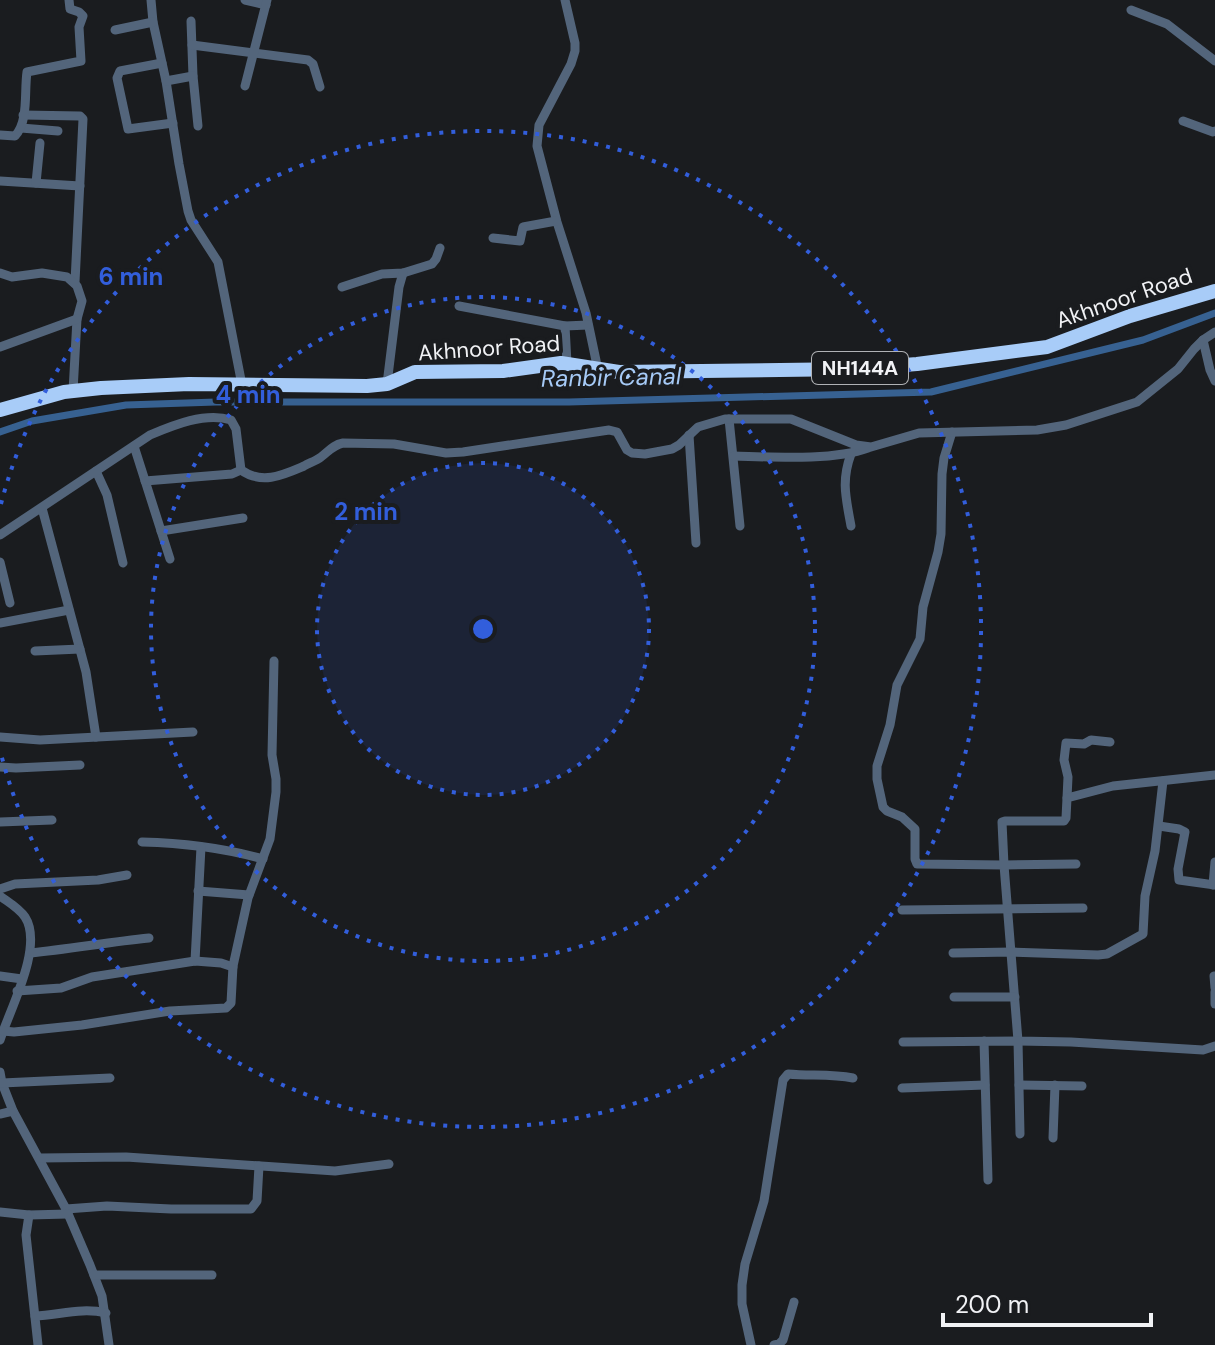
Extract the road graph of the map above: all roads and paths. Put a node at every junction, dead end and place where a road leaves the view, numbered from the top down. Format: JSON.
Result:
{"nodes":[{"id":1,"x":69,"y":0,"type":"edge"},
{"id":2,"x":151,"y":0,"type":"edge"},
{"id":3,"x":245,"y":0,"type":"edge"},
{"id":4,"x":565,"y":0,"type":"edge"},
{"id":5,"x":267,"y":3,"type":"edge"},
{"id":6,"x":1131,"y":10,"type":"dead end"},
{"id":7,"x":191,"y":21,"type":"dead end"},
{"id":8,"x":153,"y":22,"type":"junction"},
{"id":9,"x":115,"y":30,"type":"dead end"},
{"id":10,"x":192,"y":45,"type":"junction"},
{"id":11,"x":253,"y":52,"type":"junction"},
{"id":12,"x":1215,"y":61,"type":"edge"},
{"id":13,"x":162,"y":63,"type":"junction"},
{"id":14,"x":193,"y":76,"type":"junction"},
{"id":15,"x":166,"y":81,"type":"junction"},
{"id":16,"x":245,"y":86,"type":"dead end"},
{"id":17,"x":320,"y":87,"type":"dead end"},
{"id":18,"x":23,"y":115,"type":"junction"},
{"id":19,"x":1183,"y":121,"type":"dead end"},
{"id":20,"x":173,"y":123,"type":"junction"},
{"id":21,"x":198,"y":126,"type":"dead end"},
{"id":22,"x":21,"y":128,"type":"junction"},
{"id":23,"x":58,"y":131,"type":"dead end"},
{"id":24,"x":1215,"y":131,"type":"edge"},
{"id":25,"x":0,"y":135,"type":"edge"},
{"id":26,"x":40,"y":143,"type":"dead end"},
{"id":27,"x":0,"y":181,"type":"edge"},
{"id":28,"x":36,"y":183,"type":"junction"},
{"id":29,"x":80,"y":186,"type":"junction"},
{"id":30,"x":553,"y":221,"type":"junction"},
{"id":31,"x":493,"y":238,"type":"dead end"},
{"id":32,"x":440,"y":248,"type":"dead end"},
{"id":33,"x":0,"y":273,"type":"edge"},
{"id":34,"x":403,"y":273,"type":"junction"},
{"id":35,"x":75,"y":282,"type":"junction"},
{"id":36,"x":342,"y":287,"type":"dead end"},
{"id":37,"x":1215,"y":291,"type":"edge"},
{"id":38,"x":459,"y":306,"type":"dead end"},
{"id":39,"x":77,"y":319,"type":"junction"},
{"id":40,"x":576,"y":325,"type":"junction"},
{"id":41,"x":1215,"y":332,"type":"edge"},
{"id":42,"x":1203,"y":340,"type":"junction"},
{"id":43,"x":0,"y":347,"type":"edge"},
{"id":44,"x":581,"y":366,"type":"junction"},
{"id":45,"x":1215,"y":381,"type":"edge"},
{"id":46,"x":387,"y":384,"type":"junction"},
{"id":47,"x":242,"y":385,"type":"junction"},
{"id":48,"x":68,"y":391,"type":"junction"},
{"id":49,"x":0,"y":401,"type":"edge"},
{"id":50,"x":0,"y":410,"type":"edge"},
{"id":51,"x":729,"y":419,"type":"junction"},
{"id":52,"x":952,"y":432,"type":"junction"},
{"id":53,"x":689,"y":435,"type":"junction"},
{"id":54,"x":134,"y":446,"type":"junction"},
{"id":55,"x":871,"y":447,"type":"junction"},
{"id":56,"x":851,"y":454,"type":"junction"},
{"id":57,"x":734,"y":456,"type":"junction"},
{"id":58,"x":241,"y":470,"type":"junction"},
{"id":59,"x":96,"y":471,"type":"junction"},
{"id":60,"x":145,"y":481,"type":"junction"},
{"id":61,"x":42,"y":508,"type":"junction"},
{"id":62,"x":243,"y":518,"type":"dead end"},
{"id":63,"x":740,"y":526,"type":"dead end"},
{"id":64,"x":851,"y":526,"type":"dead end"},
{"id":65,"x":161,"y":531,"type":"junction"},
{"id":66,"x":0,"y":535,"type":"edge"},
{"id":67,"x":696,"y":543,"type":"dead end"},
{"id":68,"x":170,"y":559,"type":"dead end"},
{"id":69,"x":0,"y":562,"type":"edge"},
{"id":70,"x":123,"y":563,"type":"dead end"},
{"id":71,"x":10,"y":603,"type":"dead end"},
{"id":72,"x":69,"y":610,"type":"junction"},
{"id":73,"x":0,"y":623,"type":"edge"},
{"id":74,"x":80,"y":649,"type":"junction"},
{"id":75,"x":35,"y":651,"type":"dead end"},
{"id":76,"x":274,"y":661,"type":"dead end"},
{"id":77,"x":193,"y":732,"type":"dead end"},
{"id":78,"x":0,"y":737,"type":"edge"},
{"id":79,"x":96,"y":737,"type":"junction"},
{"id":80,"x":1110,"y":742,"type":"dead end"},
{"id":81,"x":80,"y":765,"type":"dead end"},
{"id":82,"x":0,"y":767,"type":"edge"},
{"id":83,"x":1215,"y":775,"type":"edge"},
{"id":84,"x":1163,"y":781,"type":"junction"},
{"id":85,"x":1067,"y":798,"type":"junction"},
{"id":86,"x":52,"y":820,"type":"dead end"},
{"id":87,"x":0,"y":822,"type":"edge"},
{"id":88,"x":1159,"y":826,"type":"junction"},
{"id":89,"x":142,"y":842,"type":"dead end"},
{"id":90,"x":201,"y":847,"type":"junction"},
{"id":91,"x":263,"y":859,"type":"junction"},
{"id":92,"x":1215,"y":862,"type":"edge"},
{"id":93,"x":1076,"y":864,"type":"dead end"},
{"id":94,"x":1004,"y":865,"type":"junction"},
{"id":95,"x":127,"y":875,"type":"dead end"},
{"id":96,"x":1214,"y":885,"type":"edge"},
{"id":97,"x":0,"y":889,"type":"edge"},
{"id":98,"x":198,"y":891,"type":"junction"},
{"id":99,"x":249,"y":895,"type":"junction"},
{"id":100,"x":0,"y":896,"type":"edge"},
{"id":101,"x":13,"y":906,"type":"junction"},
{"id":102,"x":1083,"y":908,"type":"dead end"},
{"id":103,"x":1008,"y":909,"type":"junction"},
{"id":104,"x":0,"y":910,"type":"edge"},
{"id":105,"x":902,"y":910,"type":"dead end"},
{"id":106,"x":149,"y":938,"type":"dead end"},
{"id":107,"x":1012,"y":952,"type":"junction"},
{"id":108,"x":30,"y":953,"type":"junction"},
{"id":109,"x":953,"y":953,"type":"dead end"},
{"id":110,"x":195,"y":961,"type":"junction"},
{"id":111,"x":233,"y":967,"type":"junction"},
{"id":112,"x":0,"y":976,"type":"edge"},
{"id":113,"x":1214,"y":976,"type":"edge"},
{"id":114,"x":22,"y":979,"type":"junction"},
{"id":115,"x":1215,"y":990,"type":"edge"},
{"id":116,"x":17,"y":991,"type":"junction"},
{"id":117,"x":954,"y":997,"type":"dead end"},
{"id":118,"x":1015,"y":997,"type":"junction"},
{"id":119,"x":1215,"y":1004,"type":"edge"},
{"id":120,"x":1,"y":1036,"type":"edge"},
{"id":121,"x":984,"y":1041,"type":"junction"},
{"id":122,"x":1018,"y":1041,"type":"junction"},
{"id":123,"x":903,"y":1042,"type":"dead end"},
{"id":124,"x":1215,"y":1046,"type":"edge"},
{"id":125,"x":0,"y":1072,"type":"edge"},
{"id":126,"x":110,"y":1078,"type":"dead end"},
{"id":127,"x":853,"y":1078,"type":"dead end"},
{"id":128,"x":2,"y":1083,"type":"junction"},
{"id":129,"x":985,"y":1085,"type":"junction"},
{"id":130,"x":1019,"y":1085,"type":"junction"},
{"id":131,"x":1055,"y":1085,"type":"junction"},
{"id":132,"x":1082,"y":1086,"type":"dead end"},
{"id":133,"x":902,"y":1088,"type":"dead end"},
{"id":134,"x":13,"y":1111,"type":"junction"},
{"id":135,"x":0,"y":1114,"type":"edge"},
{"id":136,"x":1020,"y":1134,"type":"dead end"},
{"id":137,"x":1053,"y":1138,"type":"dead end"},
{"id":138,"x":40,"y":1158,"type":"junction"},
{"id":139,"x":389,"y":1164,"type":"dead end"},
{"id":140,"x":259,"y":1166,"type":"junction"},
{"id":141,"x":988,"y":1180,"type":"dead end"},
{"id":142,"x":0,"y":1212,"type":"edge"},
{"id":143,"x":67,"y":1212,"type":"junction"},
{"id":144,"x":29,"y":1215,"type":"junction"},
{"id":145,"x":94,"y":1275,"type":"junction"},
{"id":146,"x":212,"y":1275,"type":"dead end"},
{"id":147,"x":794,"y":1302,"type":"dead end"},
{"id":148,"x":106,"y":1313,"type":"junction"},
{"id":149,"x":35,"y":1316,"type":"junction"},
{"id":150,"x":38,"y":1345,"type":"edge"},
{"id":151,"x":109,"y":1345,"type":"edge"},
{"id":152,"x":751,"y":1345,"type":"edge"},
{"id":153,"x":774,"y":1345,"type":"edge"}],
"edges":[{"from":1,"to":18,"type":"street"},
{"from":2,"to":8,"type":"street"},
{"from":3,"to":5,"type":"street"},
{"from":4,"to":30,"type":"street"},
{"from":5,"to":11,"type":"street"},
{"from":6,"to":12,"type":"street"},
{"from":7,"to":10,"type":"street"},
{"from":8,"to":9,"type":"street"},
{"from":8,"to":13,"type":"street"},
{"from":10,"to":11,"type":"street"},
{"from":10,"to":14,"type":"street"},
{"from":11,"to":16,"type":"street"},
{"from":11,"to":17,"type":"street"},
{"from":13,"to":15,"type":"street"},
{"from":13,"to":20,"type":"street"},
{"from":14,"to":15,"type":"street"},
{"from":14,"to":21,"type":"street"},
{"from":15,"to":20,"type":"street"},
{"from":18,"to":22,"type":"street"},
{"from":18,"to":29,"type":"street"},
{"from":19,"to":24,"type":"street"},
{"from":20,"to":47,"type":"street"},
{"from":22,"to":23,"type":"street"},
{"from":22,"to":25,"type":"street"},
{"from":26,"to":28,"type":"street"},
{"from":27,"to":28,"type":"street"},
{"from":28,"to":29,"type":"street"},
{"from":29,"to":35,"type":"street"},
{"from":30,"to":31,"type":"street"},
{"from":30,"to":40,"type":"street"},
{"from":32,"to":34,"type":"street"},
{"from":33,"to":35,"type":"street"},
{"from":34,"to":36,"type":"street"},
{"from":34,"to":46,"type":"street"},
{"from":35,"to":39,"type":"street"},
{"from":37,"to":44,"type":"highway","name":"Akhnoor Road","number":"NH144A"},
{"from":38,"to":40,"type":"street"},
{"from":39,"to":43,"type":"street"},
{"from":39,"to":48,"type":"street"},
{"from":40,"to":44,"type":"street"},
{"from":40,"to":44,"type":"street"},
{"from":41,"to":42,"type":"street"},
{"from":42,"to":45,"type":"street"},
{"from":42,"to":52,"type":"street"},
{"from":44,"to":46,"type":"highway","name":"Akhnoor Road","number":"NH144A"},
{"from":46,"to":47,"type":"highway","name":"Akhnoor Road","number":"NH144A"},
{"from":47,"to":48,"type":"highway","name":"Akhnoor Road","number":"NH144A"},
{"from":48,"to":49,"type":"highway","number":"NH144A"},
{"from":48,"to":50,"type":"highway","name":"Akhnoor Road","number":"NH144A"},
{"from":51,"to":53,"type":"street"},
{"from":51,"to":55,"type":"street"},
{"from":51,"to":57,"type":"street"},
{"from":52,"to":55,"type":"street"},
{"from":52,"to":94,"type":"street"},
{"from":53,"to":58,"type":"street"},
{"from":53,"to":67,"type":"street"},
{"from":54,"to":58,"type":"street"},
{"from":54,"to":59,"type":"street"},
{"from":54,"to":60,"type":"street"},
{"from":55,"to":56,"type":"street"},
{"from":56,"to":57,"type":"street"},
{"from":56,"to":64,"type":"street"},
{"from":57,"to":63,"type":"street"},
{"from":58,"to":60,"type":"street"},
{"from":59,"to":61,"type":"street"},
{"from":59,"to":70,"type":"street"},
{"from":60,"to":65,"type":"street"},
{"from":61,"to":66,"type":"street"},
{"from":61,"to":72,"type":"street"},
{"from":62,"to":65,"type":"street"},
{"from":65,"to":68,"type":"street"},
{"from":69,"to":71,"type":"street"},
{"from":72,"to":73,"type":"street"},
{"from":72,"to":74,"type":"street"},
{"from":74,"to":75,"type":"street"},
{"from":74,"to":79,"type":"street"},
{"from":76,"to":91,"type":"street"},
{"from":77,"to":79,"type":"street"},
{"from":78,"to":79,"type":"street"},
{"from":80,"to":85,"type":"street"},
{"from":81,"to":82,"type":"street"},
{"from":83,"to":84,"type":"street"},
{"from":84,"to":85,"type":"street"},
{"from":84,"to":88,"type":"street"},
{"from":85,"to":94,"type":"street"},
{"from":86,"to":87,"type":"street"},
{"from":88,"to":96,"type":"street"},
{"from":88,"to":107,"type":"street"},
{"from":89,"to":90,"type":"street"},
{"from":90,"to":91,"type":"street"},
{"from":90,"to":98,"type":"street"},
{"from":91,"to":99,"type":"street"},
{"from":92,"to":96,"type":"street"},
{"from":93,"to":94,"type":"street"},
{"from":94,"to":103,"type":"street"},
{"from":95,"to":97,"type":"street"},
{"from":98,"to":99,"type":"street"},
{"from":98,"to":110,"type":"street"},
{"from":99,"to":111,"type":"street"},
{"from":100,"to":101,"type":"street"},
{"from":101,"to":104,"type":"street"},
{"from":101,"to":108,"type":"street"},
{"from":102,"to":103,"type":"street"},
{"from":103,"to":105,"type":"street"},
{"from":103,"to":107,"type":"street"},
{"from":106,"to":108,"type":"street"},
{"from":107,"to":109,"type":"street"},
{"from":107,"to":118,"type":"street"},
{"from":108,"to":114,"type":"street"},
{"from":110,"to":111,"type":"street"},
{"from":110,"to":116,"type":"street"},
{"from":111,"to":120,"type":"street"},
{"from":112,"to":114,"type":"street"},
{"from":113,"to":115,"type":"street"},
{"from":114,"to":116,"type":"street"},
{"from":115,"to":119,"type":"street"},
{"from":116,"to":120,"type":"street"},
{"from":117,"to":118,"type":"street"},
{"from":118,"to":122,"type":"street"},
{"from":121,"to":122,"type":"street"},
{"from":121,"to":123,"type":"street"},
{"from":121,"to":129,"type":"street"},
{"from":122,"to":124,"type":"street"},
{"from":122,"to":130,"type":"street"},
{"from":125,"to":128,"type":"street"},
{"from":126,"to":128,"type":"street"},
{"from":127,"to":152,"type":"street"},
{"from":128,"to":134,"type":"street"},
{"from":129,"to":133,"type":"street"},
{"from":129,"to":141,"type":"street"},
{"from":130,"to":131,"type":"street"},
{"from":130,"to":136,"type":"street"},
{"from":131,"to":132,"type":"street"},
{"from":131,"to":137,"type":"street"},
{"from":134,"to":135,"type":"street"},
{"from":134,"to":138,"type":"street"},
{"from":138,"to":140,"type":"street"},
{"from":138,"to":143,"type":"street"},
{"from":139,"to":140,"type":"street"},
{"from":140,"to":143,"type":"street"},
{"from":142,"to":144,"type":"street"},
{"from":143,"to":144,"type":"street"},
{"from":143,"to":145,"type":"street"},
{"from":144,"to":149,"type":"street"},
{"from":145,"to":146,"type":"street"},
{"from":145,"to":148,"type":"street"},
{"from":147,"to":153,"type":"street"},
{"from":148,"to":149,"type":"street"},
{"from":148,"to":151,"type":"street"},
{"from":149,"to":150,"type":"street"}]}
